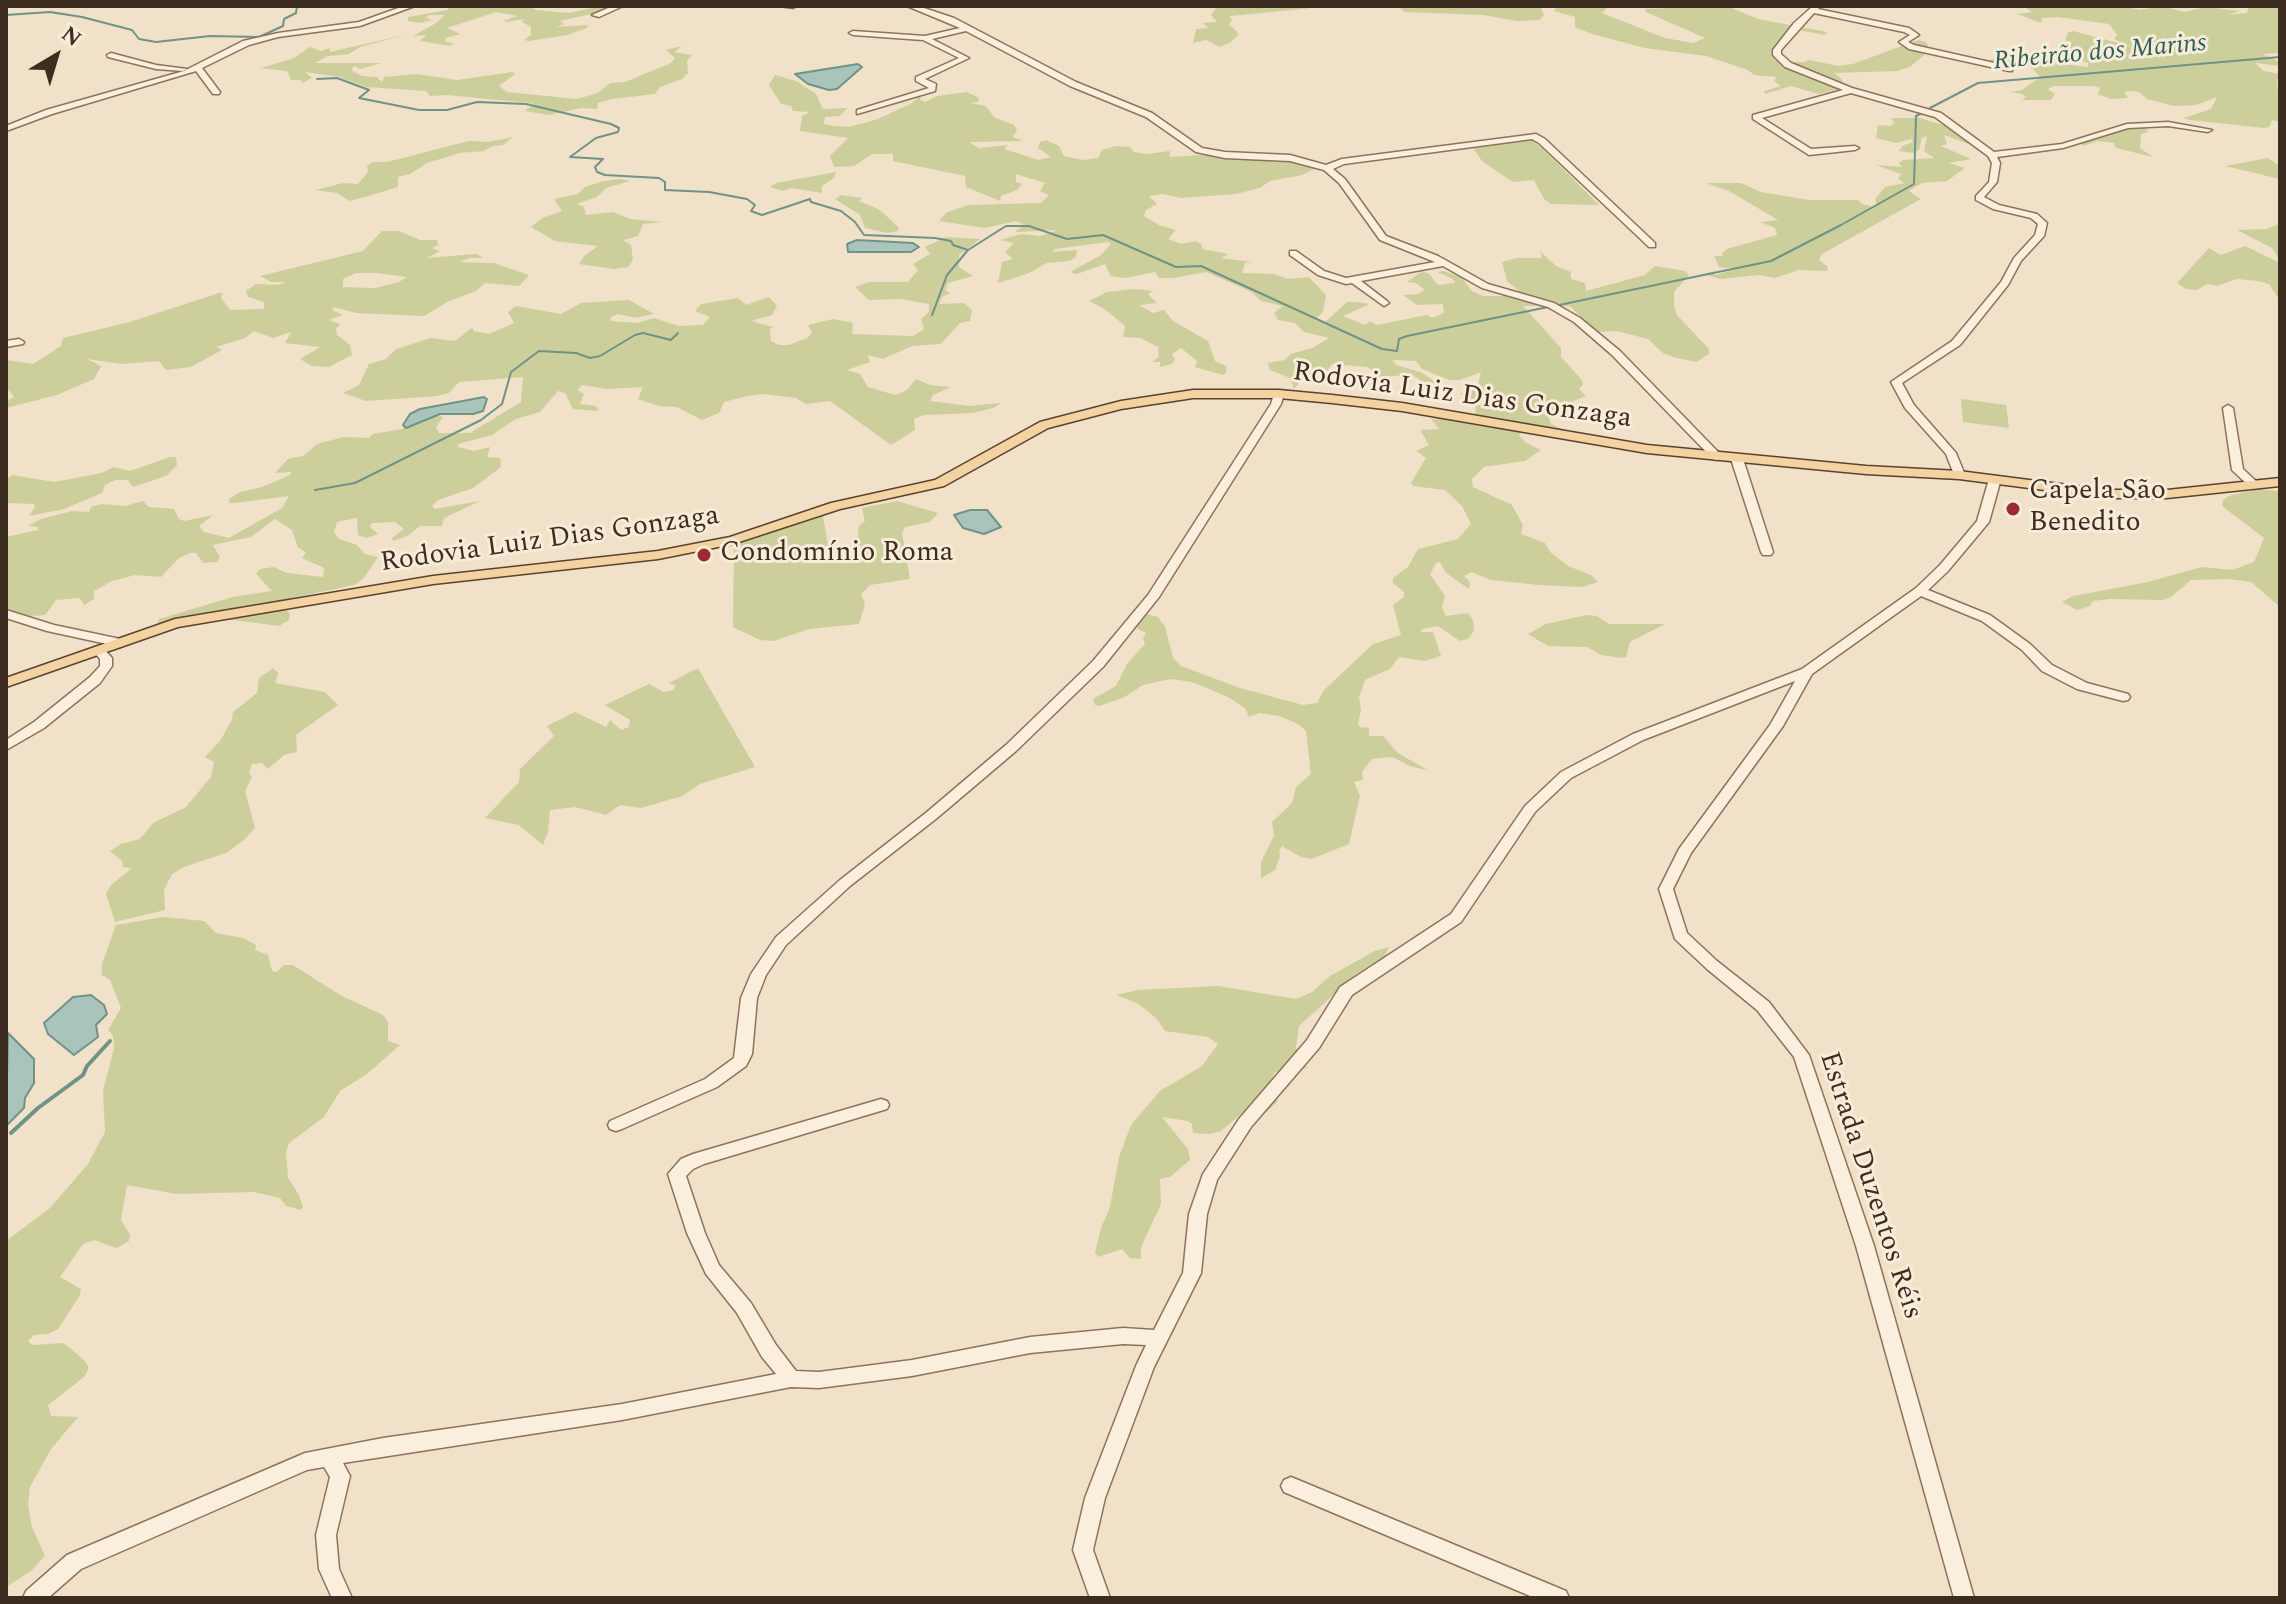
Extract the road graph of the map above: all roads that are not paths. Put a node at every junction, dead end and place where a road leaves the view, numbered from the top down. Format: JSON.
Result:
{"nodes":[{"id":1,"x":411,"y":6,"type":"edge"},
{"id":2,"x":619,"y":6,"type":"edge"},
{"id":3,"x":783,"y":6,"type":"edge"},
{"id":4,"x":793,"y":6,"type":"edge"},
{"id":5,"x":911,"y":6,"type":"edge"},
{"id":6,"x":1815,"y":8,"type":"edge"},
{"id":7,"x":596,"y":15,"type":"dead end"},
{"id":8,"x":968,"y":28,"type":"junction"},
{"id":9,"x":853,"y":33,"type":"dead end"},
{"id":10,"x":925,"y":38,"type":"junction"},
{"id":11,"x":111,"y":55,"type":"dead end"},
{"id":12,"x":195,"y":68,"type":"junction"},
{"id":13,"x":2009,"y":69,"type":"dead end"},
{"id":14,"x":1849,"y":90,"type":"junction"},
{"id":15,"x":216,"y":92,"type":"dead end"},
{"id":16,"x":860,"y":112,"type":"dead end"},
{"id":17,"x":6,"y":129,"type":"edge"},
{"id":18,"x":2208,"y":130,"type":"dead end"},
{"id":19,"x":1855,"y":148,"type":"dead end"},
{"id":20,"x":1992,"y":155,"type":"junction"},
{"id":21,"x":1327,"y":168,"type":"junction"},
{"id":22,"x":1652,"y":245,"type":"dead end"},
{"id":23,"x":1293,"y":253,"type":"dead end"},
{"id":24,"x":1444,"y":263,"type":"junction"},
{"id":25,"x":1354,"y":280,"type":"junction"},
{"id":26,"x":1384,"y":303,"type":"dead end"},
{"id":27,"x":19,"y":342,"type":"dead end"},
{"id":28,"x":6,"y":344,"type":"edge"},
{"id":29,"x":1279,"y":394,"type":"junction"},
{"id":30,"x":2228,"y":408,"type":"dead end"},
{"id":31,"x":1717,"y":457,"type":"junction"},
{"id":32,"x":1737,"y":459,"type":"junction"},
{"id":33,"x":1959,"y":475,"type":"junction"},
{"id":34,"x":1995,"y":479,"type":"junction"},
{"id":35,"x":2280,"y":482,"type":"edge"},
{"id":36,"x":2253,"y":484,"type":"junction"},
{"id":37,"x":1767,"y":552,"type":"dead end"},
{"id":38,"x":1920,"y":591,"type":"junction"},
{"id":39,"x":6,"y":614,"type":"edge"},
{"id":40,"x":121,"y":643,"type":"junction"},
{"id":41,"x":99,"y":651,"type":"junction"},
{"id":42,"x":1807,"y":672,"type":"junction"},
{"id":43,"x":6,"y":683,"type":"edge"},
{"id":44,"x":2123,"y":697,"type":"dead end"},
{"id":45,"x":6,"y":746,"type":"edge"},
{"id":46,"x":881,"y":1105,"type":"dead end"},
{"id":47,"x":616,"y":1125,"type":"dead end"},
{"id":48,"x":1160,"y":1338,"type":"junction"},
{"id":49,"x":791,"y":1379,"type":"junction"},
{"id":50,"x":328,"y":1457,"type":"junction"},
{"id":51,"x":1291,"y":1486,"type":"dead end"},
{"id":52,"x":33,"y":1598,"type":"edge"},
{"id":53,"x":342,"y":1598,"type":"edge"},
{"id":54,"x":1100,"y":1598,"type":"edge"},
{"id":55,"x":1559,"y":1598,"type":"edge"},
{"id":56,"x":1964,"y":1598,"type":"edge"}],
"edges":[{"from":1,"to":12,"type":"street"},
{"from":2,"to":7,"type":"street"},
{"from":3,"to":4,"type":"street"},
{"from":5,"to":8,"type":"street"},
{"from":6,"to":13,"type":"street"},
{"from":6,"to":14,"type":"street"},
{"from":8,"to":10,"type":"street"},
{"from":8,"to":21,"type":"street"},
{"from":9,"to":10,"type":"street"},
{"from":10,"to":16,"type":"street"},
{"from":11,"to":12,"type":"street"},
{"from":12,"to":15,"type":"street"},
{"from":12,"to":17,"type":"street"},
{"from":14,"to":19,"type":"street"},
{"from":14,"to":20,"type":"street"},
{"from":18,"to":20,"type":"street"},
{"from":20,"to":33,"type":"street"},
{"from":21,"to":22,"type":"street"},
{"from":21,"to":24,"type":"street"},
{"from":23,"to":25,"type":"street"},
{"from":24,"to":25,"type":"street"},
{"from":24,"to":31,"type":"street"},
{"from":25,"to":26,"type":"street"},
{"from":27,"to":28,"type":"street"},
{"from":29,"to":31,"type":"main road","name":"Rodovia Luiz Dias Gonzaga"},
{"from":29,"to":40,"type":"main road","name":"Rodovia Luiz Dias Gonzaga"},
{"from":29,"to":47,"type":"street"},
{"from":30,"to":36,"type":"street"},
{"from":31,"to":32,"type":"main road","name":"Rodovia Luiz Dias Gonzaga"},
{"from":32,"to":33,"type":"main road","name":"Rodovia Luiz Dias Gonzaga"},
{"from":32,"to":37,"type":"street"},
{"from":33,"to":34,"type":"main road","name":"Rodovia Luiz Dias Gonzaga"},
{"from":34,"to":36,"type":"main road","name":"Rodovia Luiz Dias Gonzaga"},
{"from":34,"to":38,"type":"street","name":"Estrada Duzentos Réis"},
{"from":35,"to":36,"type":"main road","name":"Rodovia Luiz Dias Gonzaga"},
{"from":38,"to":42,"type":"street","name":"Estrada Duzentos Réis"},
{"from":38,"to":44,"type":"street"},
{"from":39,"to":40,"type":"street"},
{"from":40,"to":41,"type":"main road","name":"Rodovia Luiz Dias Gonzaga"},
{"from":41,"to":43,"type":"main road","name":"Rodovia Luiz Dias Gonzaga"},
{"from":41,"to":45,"type":"street"},
{"from":42,"to":48,"type":"street"},
{"from":42,"to":56,"type":"street","name":"Estrada Duzentos Réis"},
{"from":46,"to":49,"type":"street"},
{"from":48,"to":49,"type":"street"},
{"from":48,"to":54,"type":"street"},
{"from":49,"to":50,"type":"street"},
{"from":50,"to":52,"type":"street"},
{"from":50,"to":53,"type":"street"},
{"from":51,"to":55,"type":"street"}]}
